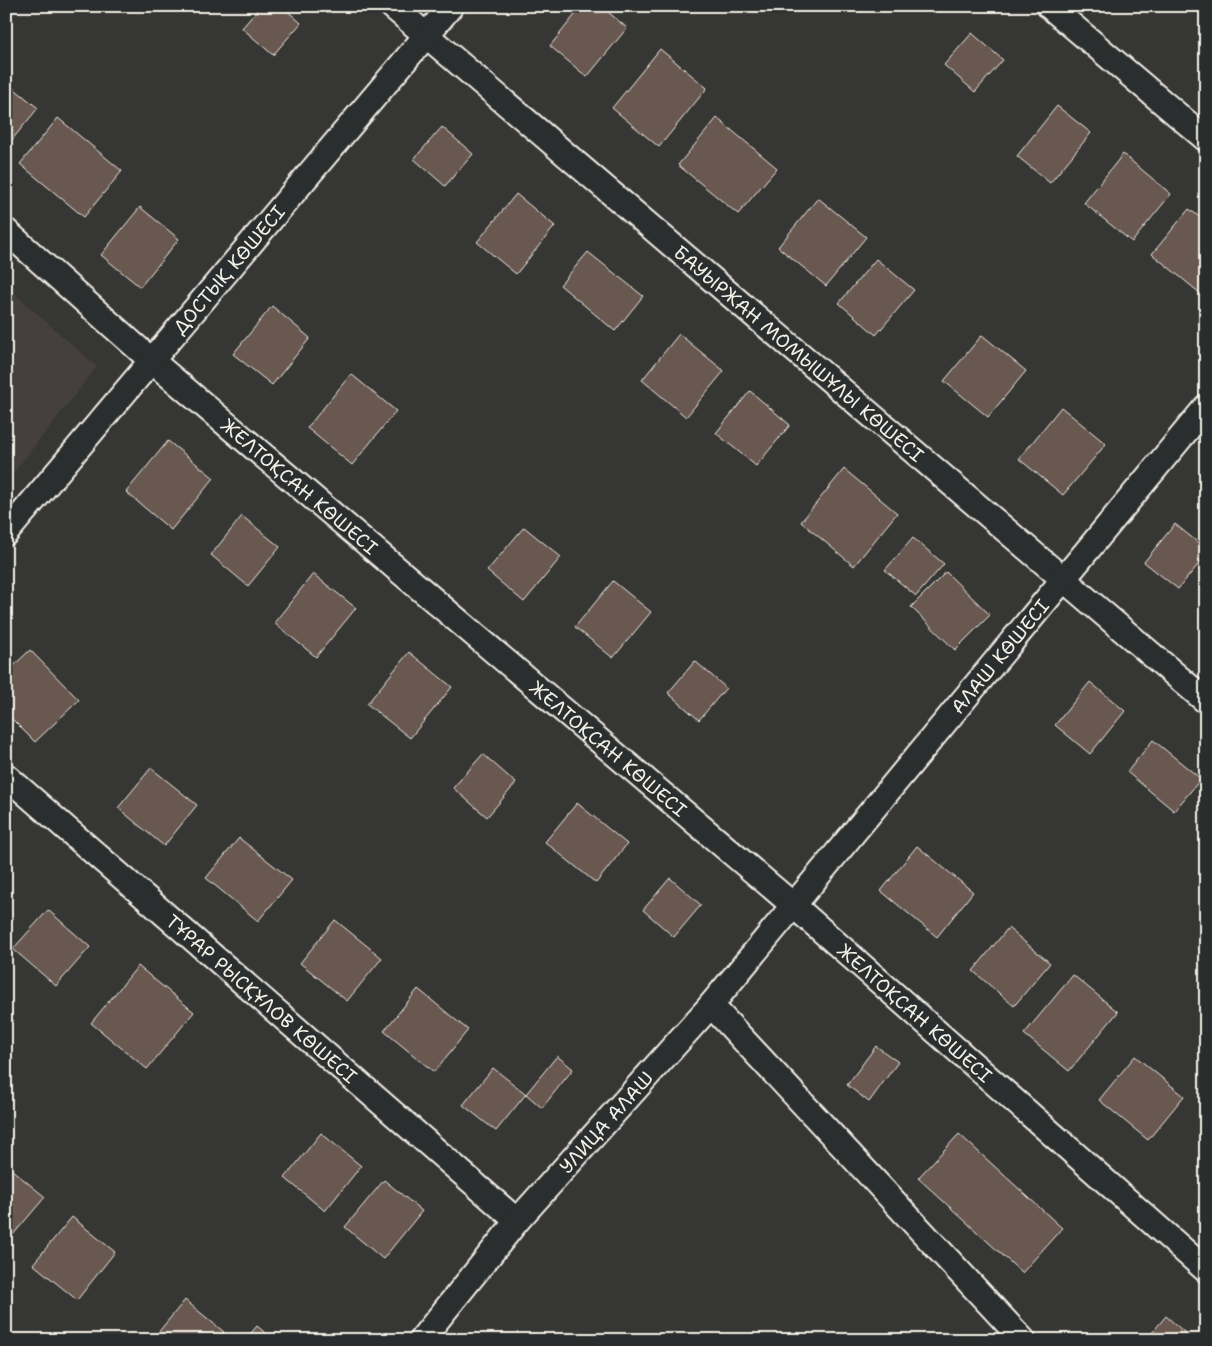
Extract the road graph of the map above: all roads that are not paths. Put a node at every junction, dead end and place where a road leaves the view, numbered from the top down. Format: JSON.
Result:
{"nodes":[{"id":1,"x":392,"y":6,"type":"edge"},
{"id":2,"x":452,"y":6,"type":"edge"},
{"id":3,"x":1049,"y":6,"type":"edge"},
{"id":4,"x":426,"y":36,"type":"junction"},
{"id":5,"x":1206,"y":139,"type":"edge"},
{"id":6,"x":6,"y":231,"type":"edge"},
{"id":7,"x":152,"y":360,"type":"junction"},
{"id":8,"x":1206,"y":407,"type":"edge"},
{"id":9,"x":6,"y":533,"type":"edge"},
{"id":10,"x":1063,"y":579,"type":"junction"},
{"id":11,"x":1206,"y":701,"type":"edge"},
{"id":12,"x":6,"y":776,"type":"edge"},
{"id":13,"x":793,"y":905,"type":"junction"},
{"id":14,"x":711,"y":1005,"type":"junction"},
{"id":15,"x":517,"y":1221,"type":"junction"},
{"id":16,"x":1206,"y":1270,"type":"edge"},
{"id":17,"x":421,"y":1340,"type":"edge"},
{"id":18,"x":1023,"y":1340,"type":"edge"}],
"edges":[{"from":1,"to":4,"type":"street","name":"БАУЫРЖАН МОМЫШҰЛЫ КӨШЕСІ"},
{"from":2,"to":4,"type":"street","name":"ДОСТЫҚ КӨШЕСІ"},
{"from":3,"to":5,"type":"street"},
{"from":4,"to":7,"type":"street","name":"ДОСТЫҚ КӨШЕСІ"},
{"from":4,"to":10,"type":"street","name":"БАУЫРЖАН МОМЫШҰЛЫ КӨШЕСІ"},
{"from":6,"to":7,"type":"street","name":"ЖЕЛТОҚСАН КӨШЕСІ"},
{"from":7,"to":9,"type":"street","name":"ДОСТЫҚ КӨШЕСІ"},
{"from":7,"to":13,"type":"street","name":"ЖЕЛТОҚСАН КӨШЕСІ"},
{"from":8,"to":10,"type":"street","name":"АЛАШ КӨШЕСІ"},
{"from":10,"to":11,"type":"street","name":"БАУЫРЖАН МОМЫШҰЛЫ КӨШЕСІ"},
{"from":10,"to":13,"type":"street","name":"АЛАШ КӨШЕСІ"},
{"from":12,"to":15,"type":"street","name":"ТҰРАР РЫСҚҰЛОВ КӨШЕСІ"},
{"from":13,"to":14,"type":"street","name":"УЛИЦА АЛАШ"},
{"from":13,"to":16,"type":"street","name":"ЖЕЛТОҚСАН КӨШЕСІ"},
{"from":14,"to":15,"type":"street","name":"УЛИЦА АЛАШ"},
{"from":14,"to":18,"type":"street"},
{"from":15,"to":17,"type":"street","name":"УЛИЦА АЛАШ"}]}
